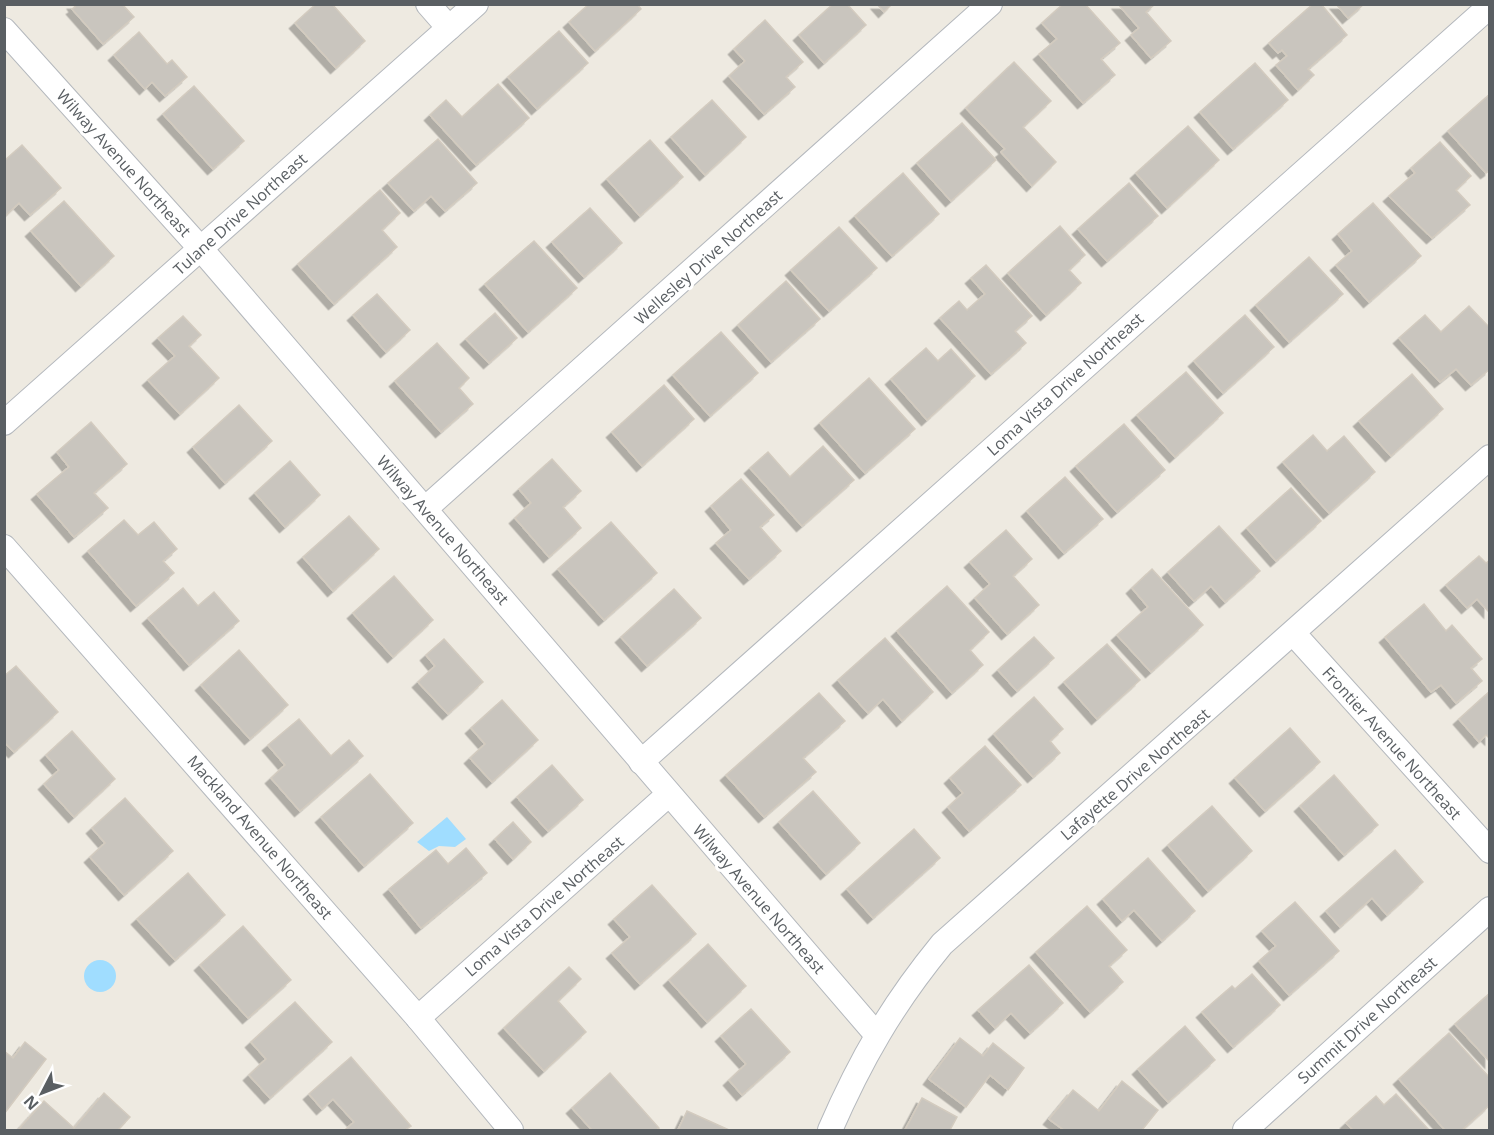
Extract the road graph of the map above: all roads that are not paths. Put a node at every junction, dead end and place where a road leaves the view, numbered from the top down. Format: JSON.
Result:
{"nodes":[{"id":1,"x":428,"y":4,"type":"edge"},
{"id":2,"x":476,"y":4,"type":"edge"},
{"id":3,"x":990,"y":4,"type":"edge"},
{"id":4,"x":1490,"y":6,"type":"edge"},
{"id":5,"x":449,"y":28,"type":"junction"},
{"id":6,"x":4,"y":30,"type":"edge"},
{"id":7,"x":201,"y":249,"type":"junction"},
{"id":8,"x":4,"y":423,"type":"edge"},
{"id":9,"x":1490,"y":457,"type":"edge"},
{"id":10,"x":425,"y":509,"type":"junction"},
{"id":11,"x":4,"y":547,"type":"edge"},
{"id":12,"x":1294,"y":634,"type":"junction"},
{"id":13,"x":641,"y":762,"type":"junction"},
{"id":14,"x":669,"y":794,"type":"junction"},
{"id":15,"x":1490,"y":851,"type":"edge"},
{"id":16,"x":1490,"y":909,"type":"edge"},
{"id":17,"x":418,"y":1018,"type":"junction"},
{"id":18,"x":876,"y":1034,"type":"junction"},
{"id":19,"x":501,"y":1127,"type":"edge"},
{"id":20,"x":1250,"y":1129,"type":"edge"},
{"id":21,"x":830,"y":1131,"type":"edge"}],
"edges":[{"from":1,"to":5,"type":"street"},
{"from":2,"to":5,"type":"street","name":"Tulane Drive Northeast"},
{"from":3,"to":10,"type":"street","name":"Wellesley Drive Northeast"},
{"from":4,"to":13,"type":"street","name":"Loma Vista Drive Northeast"},
{"from":5,"to":7,"type":"street","name":"Tulane Drive Northeast"},
{"from":6,"to":7,"type":"street","name":"Wilway Avenue Northeast"},
{"from":7,"to":8,"type":"street","name":"Tulane Drive Northeast"},
{"from":7,"to":10,"type":"street","name":"Wilway Avenue Northeast"},
{"from":9,"to":12,"type":"street","name":"Lafayette Drive Northeast"},
{"from":10,"to":13,"type":"street","name":"Wilway Avenue Northeast"},
{"from":11,"to":17,"type":"street","name":"Mackland Avenue Northeast"},
{"from":12,"to":15,"type":"street","name":"Frontier Avenue Northeast"},
{"from":12,"to":18,"type":"street","name":"Lafayette Drive Northeast"},
{"from":13,"to":14,"type":"street","name":"Wilway Avenue Northeast"},
{"from":14,"to":17,"type":"street","name":"Loma Vista Drive Northeast"},
{"from":14,"to":18,"type":"street","name":"Wilway Avenue Northeast"},
{"from":16,"to":20,"type":"street","name":"Summit Drive Northeast"},
{"from":17,"to":19,"type":"street","name":"Mackland Avenue Northeast"},
{"from":18,"to":21,"type":"street","name":"Lafayette Drive Northeast"}]}
